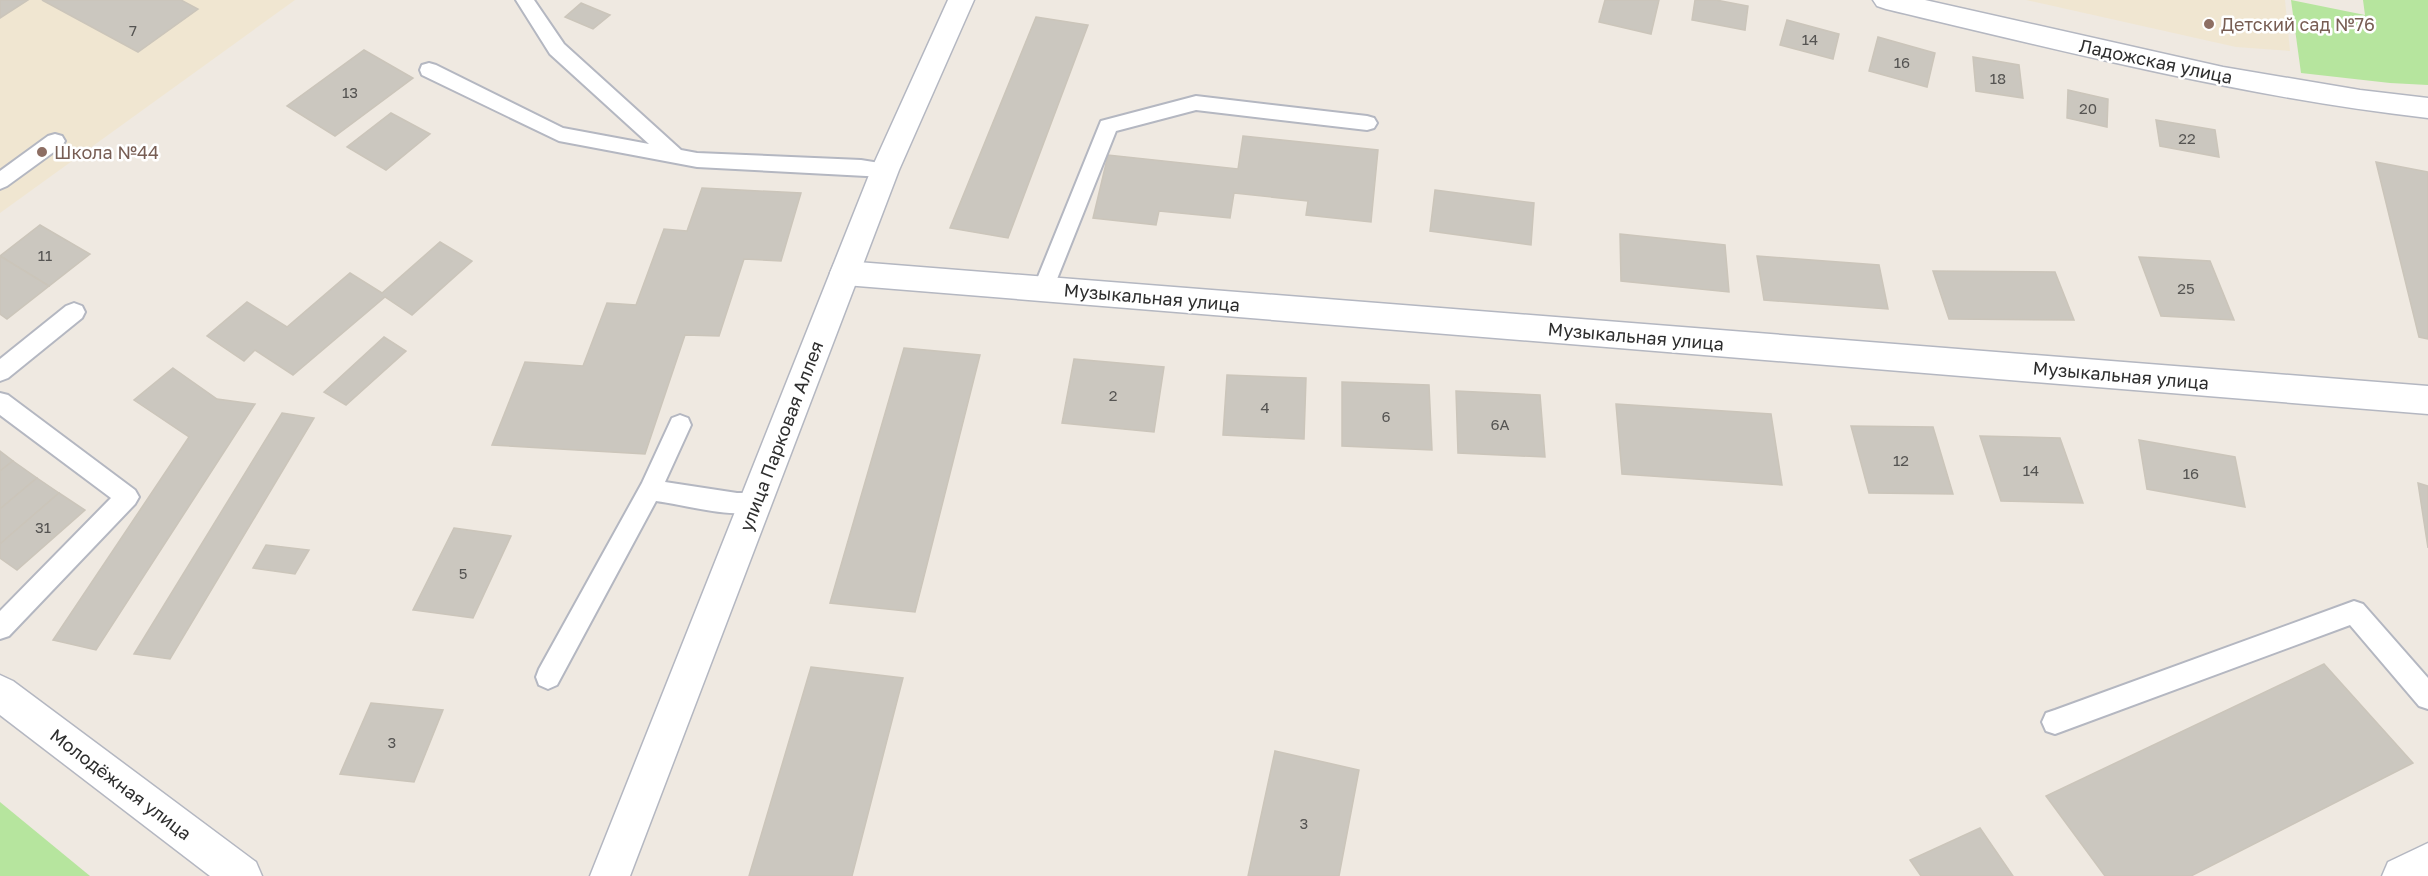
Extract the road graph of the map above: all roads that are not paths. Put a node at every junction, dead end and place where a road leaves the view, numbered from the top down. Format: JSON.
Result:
{"nodes":[{"id":1,"x":525,"y":0,"type":"edge"},
{"id":2,"x":961,"y":0,"type":"edge"},
{"id":3,"x":1886,"y":0,"type":"edge"},
{"id":4,"x":429,"y":70,"type":"dead end"},
{"id":5,"x":2428,"y":108,"type":"edge"},
{"id":6,"x":1367,"y":123,"type":"dead end"},
{"id":7,"x":55,"y":141,"type":"dead end"},
{"id":8,"x":675,"y":156,"type":"junction"},
{"id":9,"x":885,"y":170,"type":"junction"},
{"id":10,"x":0,"y":181,"type":"edge"},
{"id":11,"x":844,"y":273,"type":"junction"},
{"id":12,"x":1043,"y":289,"type":"junction"},
{"id":13,"x":74,"y":312,"type":"dead end"},
{"id":14,"x":0,"y":372,"type":"edge"},
{"id":15,"x":2428,"y":400,"type":"edge"},
{"id":16,"x":0,"y":402,"type":"edge"},
{"id":17,"x":680,"y":425,"type":"dead end"},
{"id":18,"x":650,"y":490,"type":"junction"},
{"id":19,"x":756,"y":503,"type":"junction"},
{"id":20,"x":0,"y":628,"type":"edge"},
{"id":21,"x":548,"y":678,"type":"dead end"},
{"id":22,"x":0,"y":693,"type":"edge"},
{"id":23,"x":2428,"y":697,"type":"edge"},
{"id":24,"x":2055,"y":722,"type":"dead end"},
{"id":25,"x":2428,"y":863,"type":"edge"},
{"id":26,"x":242,"y":876,"type":"edge"},
{"id":27,"x":610,"y":876,"type":"edge"},
{"id":28,"x":2402,"y":876,"type":"edge"}],
"edges":[{"from":1,"to":8,"type":"lane"},
{"from":2,"to":9,"type":"street","name":"улица Парковая Аллея"},
{"from":3,"to":5,"type":"street","name":"Ладожская улица"},
{"from":4,"to":8,"type":"lane"},
{"from":6,"to":12,"type":"lane"},
{"from":7,"to":10,"type":"lane"},
{"from":8,"to":9,"type":"lane"},
{"from":9,"to":11,"type":"street","name":"улица Парковая Аллея"},
{"from":11,"to":12,"type":"street","name":"Музыкальная улица"},
{"from":11,"to":19,"type":"street","name":"улица Парковая Аллея"},
{"from":12,"to":15,"type":"street","name":"Музыкальная улица"},
{"from":13,"to":14,"type":"lane"},
{"from":16,"to":20,"type":"lane"},
{"from":17,"to":18,"type":"lane"},
{"from":18,"to":19,"type":"lane"},
{"from":18,"to":21,"type":"lane"},
{"from":19,"to":27,"type":"street","name":"улица Парковая Аллея"},
{"from":22,"to":26,"type":"street","name":"Молодёжная улица"},
{"from":23,"to":24,"type":"lane"},
{"from":25,"to":28,"type":"street"}]}
